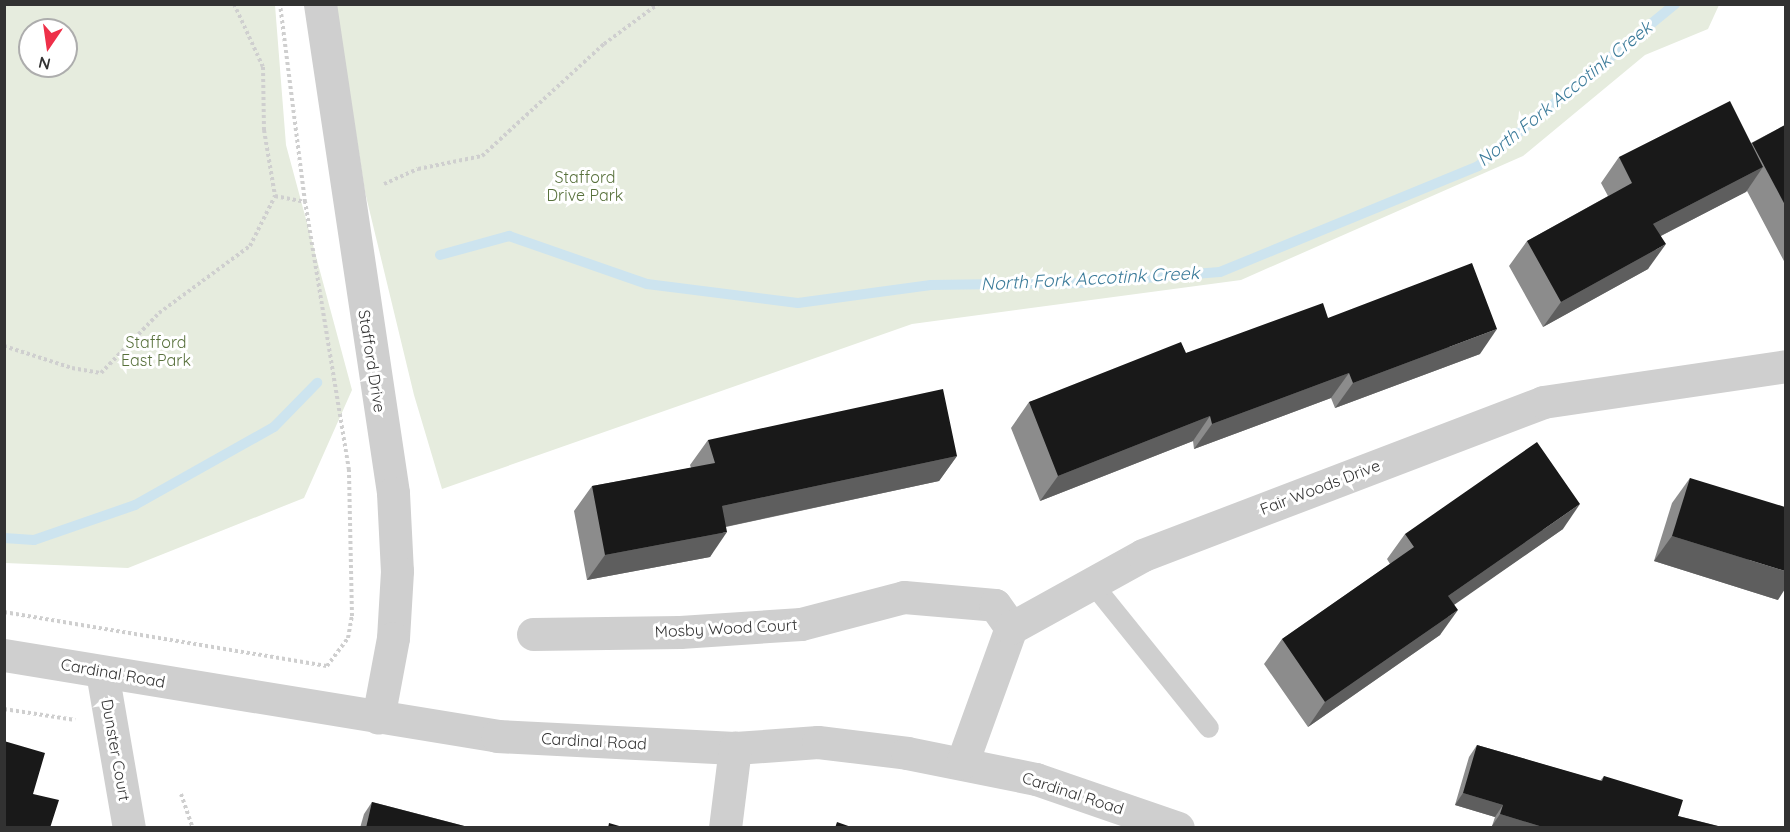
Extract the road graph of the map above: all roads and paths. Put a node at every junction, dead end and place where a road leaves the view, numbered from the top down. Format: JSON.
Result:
{"nodes":[{"id":1,"x":234,"y":4,"type":"edge"},
{"id":2,"x":280,"y":4,"type":"edge"},
{"id":3,"x":320,"y":4,"type":"edge"},
{"id":4,"x":658,"y":4,"type":"edge"},
{"id":5,"x":375,"y":189,"type":"dead end"},
{"id":6,"x":275,"y":196,"type":"junction"},
{"id":7,"x":305,"y":202,"type":"junction"},
{"id":8,"x":4,"y":346,"type":"edge"},
{"id":9,"x":1785,"y":366,"type":"edge"},
{"id":10,"x":1092,"y":583,"type":"junction"},
{"id":11,"x":4,"y":612,"type":"edge"},
{"id":12,"x":1011,"y":628,"type":"junction"},
{"id":13,"x":532,"y":634,"type":"dead end"},
{"id":14,"x":4,"y":655,"type":"edge"},
{"id":15,"x":102,"y":672,"type":"junction"},
{"id":16,"x":4,"y":709,"type":"edge"},
{"id":17,"x":378,"y":718,"type":"junction"},
{"id":18,"x":84,"y":721,"type":"dead end"},
{"id":19,"x":1209,"y":728,"type":"dead end"},
{"id":20,"x":735,"y":748,"type":"junction"},
{"id":21,"x":962,"y":763,"type":"junction"},
{"id":22,"x":181,"y":794,"type":"dead end"},
{"id":23,"x":129,"y":828,"type":"edge"},
{"id":24,"x":193,"y":828,"type":"edge"},
{"id":25,"x":725,"y":828,"type":"edge"},
{"id":26,"x":1178,"y":828,"type":"edge"}],
"edges":[{"from":1,"to":6,"type":"path"},
{"from":2,"to":7,"type":"path"},
{"from":3,"to":17,"type":"street","name":"Stafford Drive"},
{"from":4,"to":5,"type":"path"},
{"from":6,"to":7,"type":"path"},
{"from":6,"to":8,"type":"path"},
{"from":7,"to":11,"type":"path"},
{"from":9,"to":10,"type":"street","name":"Fair Woods Drive"},
{"from":10,"to":12,"type":"street","name":"Fair Woods Drive"},
{"from":10,"to":19,"type":"lane"},
{"from":12,"to":13,"type":"street","name":"Mosby Wood Court"},
{"from":12,"to":21,"type":"street"},
{"from":14,"to":15,"type":"street","name":"Cardinal Road"},
{"from":15,"to":17,"type":"street","name":"Cardinal Road"},
{"from":15,"to":23,"type":"street","name":"Dunster Court"},
{"from":16,"to":18,"type":"path"},
{"from":17,"to":20,"type":"street","name":"Cardinal Road"},
{"from":20,"to":21,"type":"street","name":"Cardinal Road"},
{"from":20,"to":25,"type":"street"},
{"from":21,"to":26,"type":"street","name":"Cardinal Road"},
{"from":22,"to":24,"type":"path"}]}
